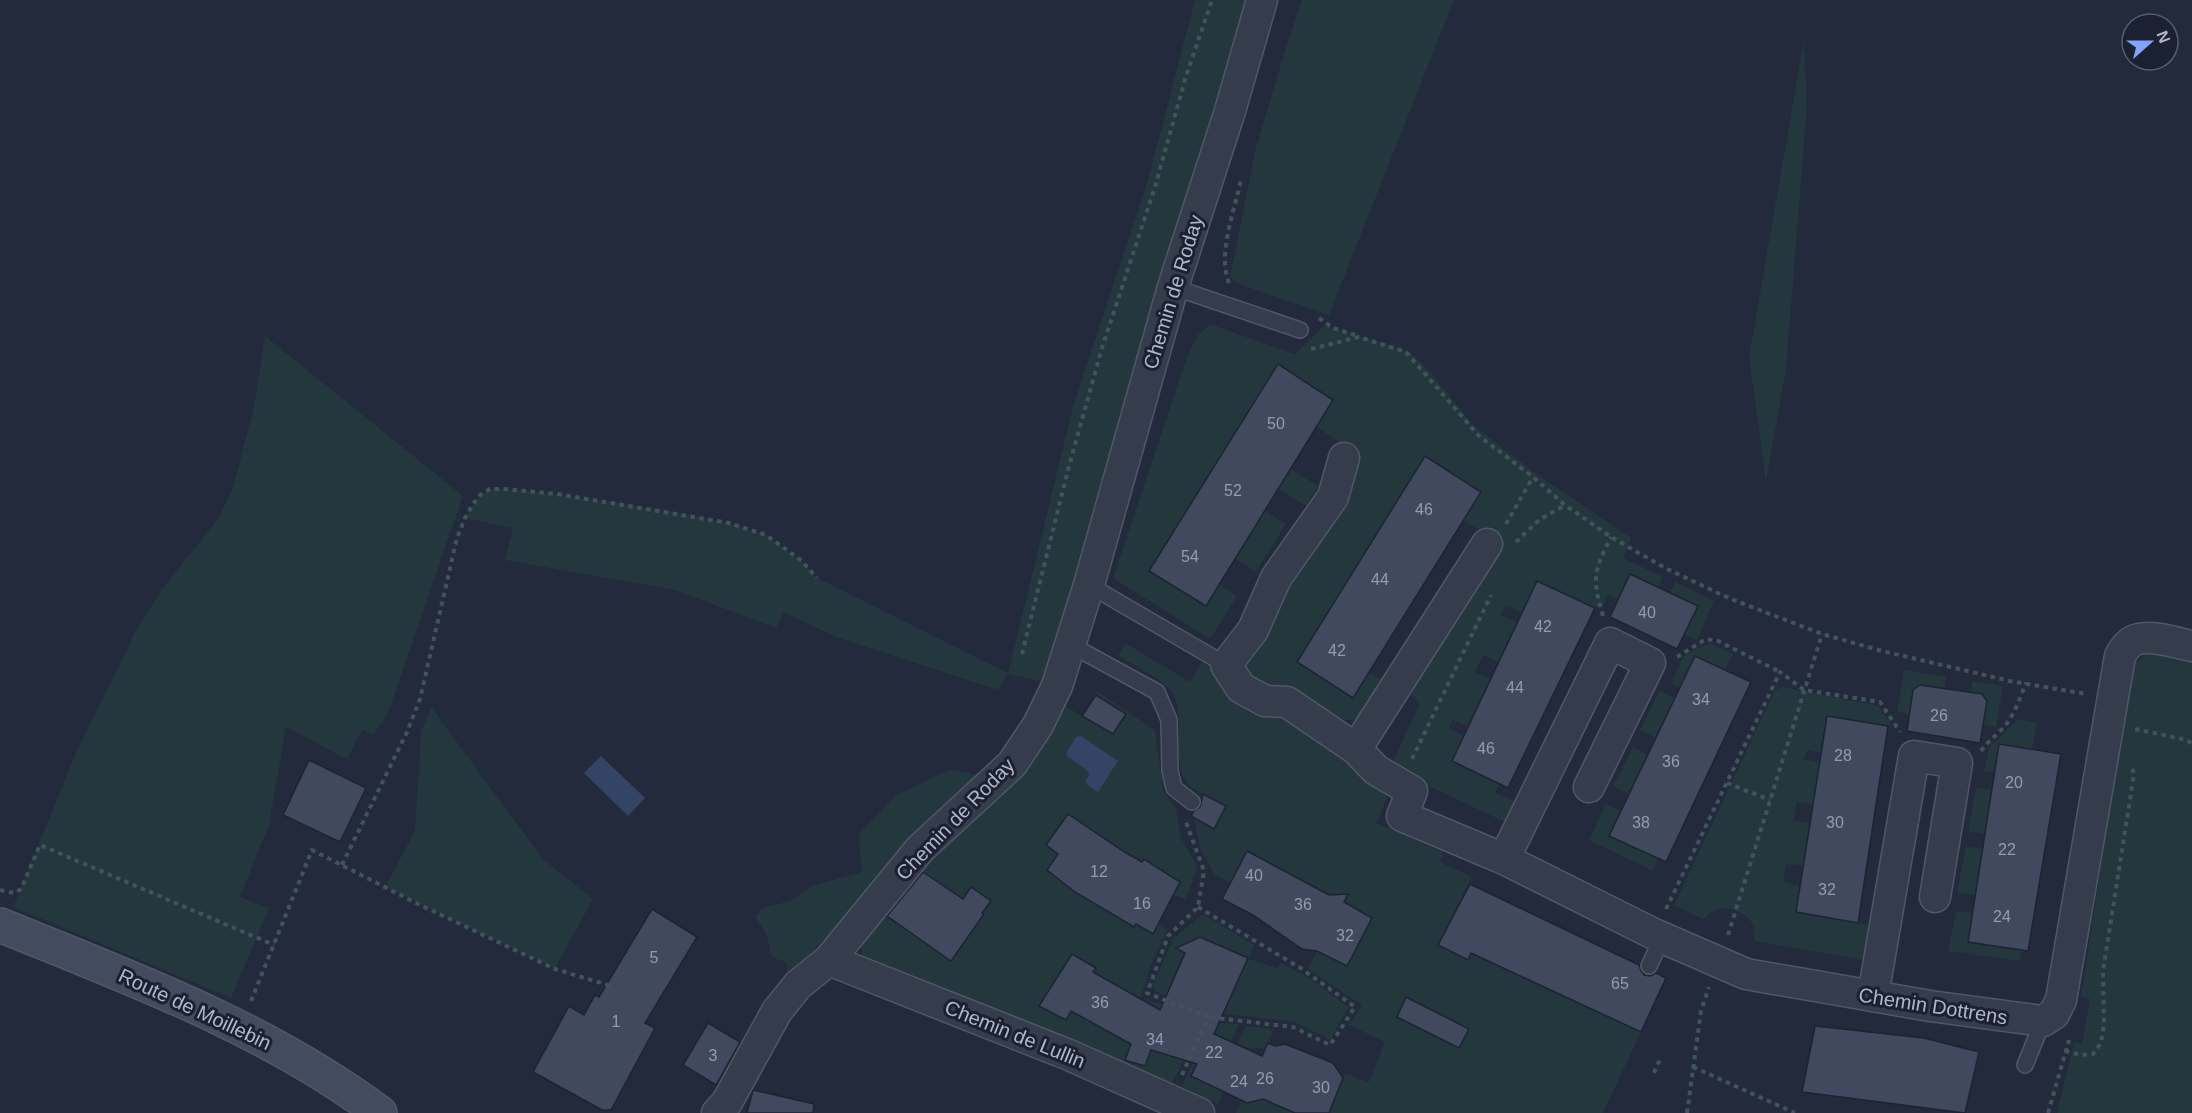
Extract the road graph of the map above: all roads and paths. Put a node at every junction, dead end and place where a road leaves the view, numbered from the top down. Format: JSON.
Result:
{"nodes":[{"id":1,"x":1212,"y":0,"type":"edge"},
{"id":2,"x":1262,"y":0,"type":"edge"},
{"id":3,"x":1242,"y":175,"type":"dead end"},
{"id":4,"x":1229,"y":285,"type":"dead end"},
{"id":5,"x":1173,"y":287,"type":"junction"},
{"id":6,"x":1314,"y":314,"type":"dead end"},
{"id":7,"x":1300,"y":330,"type":"dead end"},
{"id":8,"x":1359,"y":336,"type":"junction"},
{"id":9,"x":1305,"y":350,"type":"dead end"},
{"id":10,"x":1344,"y":458,"type":"dead end"},
{"id":11,"x":1533,"y":477,"type":"junction"},
{"id":12,"x":1565,"y":505,"type":"junction"},
{"id":13,"x":1611,"y":537,"type":"junction"},
{"id":14,"x":1500,"y":547,"type":"junction"},
{"id":15,"x":817,"y":578,"type":"dead end"},
{"id":16,"x":1089,"y":585,"type":"junction"},
{"id":17,"x":1493,"y":590,"type":"dead end"},
{"id":18,"x":1822,"y":634,"type":"junction"},
{"id":19,"x":1610,"y":643,"type":"junction"},
{"id":20,"x":1069,"y":644,"type":"junction"},
{"id":21,"x":2192,"y":646,"type":"edge"},
{"id":22,"x":1022,"y":654,"type":"dead end"},
{"id":23,"x":1650,"y":663,"type":"junction"},
{"id":24,"x":1227,"y":665,"type":"junction"},
{"id":25,"x":1780,"y":672,"type":"junction"},
{"id":26,"x":2026,"y":683,"type":"junction"},
{"id":27,"x":1804,"y":690,"type":"junction"},
{"id":28,"x":2089,"y":695,"type":"dead end"},
{"id":29,"x":2124,"y":727,"type":"dead end"},
{"id":30,"x":2192,"y":744,"type":"edge"},
{"id":31,"x":1356,"y":749,"type":"junction"},
{"id":32,"x":1914,"y":756,"type":"junction"},
{"id":33,"x":1958,"y":764,"type":"junction"},
{"id":34,"x":2131,"y":766,"type":"dead end"},
{"id":35,"x":1401,"y":783,"type":"junction"},
{"id":36,"x":1727,"y":783,"type":"junction"},
{"id":37,"x":1589,"y":787,"type":"dead end"},
{"id":38,"x":1770,"y":800,"type":"junction"},
{"id":39,"x":1192,"y":802,"type":"joint"},
{"id":40,"x":1504,"y":859,"type":"junction"},
{"id":41,"x":342,"y":865,"type":"junction"},
{"id":42,"x":0,"y":890,"type":"edge"},
{"id":43,"x":1935,"y":897,"type":"dead end"},
{"id":44,"x":1198,"y":907,"type":"junction"},
{"id":45,"x":0,"y":925,"type":"edge"},
{"id":46,"x":1658,"y":936,"type":"junction"},
{"id":47,"x":273,"y":945,"type":"junction"},
{"id":48,"x":829,"y":960,"type":"junction"},
{"id":49,"x":1718,"y":963,"type":"junction"},
{"id":50,"x":1648,"y":966,"type":"dead end"},
{"id":51,"x":263,"y":972,"type":"dead end"},
{"id":52,"x":611,"y":986,"type":"dead end"},
{"id":53,"x":1873,"y":996,"type":"junction"},
{"id":54,"x":1208,"y":1017,"type":"junction"},
{"id":55,"x":2043,"y":1021,"type":"junction"},
{"id":56,"x":2068,"y":1040,"type":"dead end"},
{"id":57,"x":2065,"y":1051,"type":"junction"},
{"id":58,"x":1661,"y":1057,"type":"dead end"},
{"id":59,"x":2025,"y":1065,"type":"dead end"},
{"id":60,"x":1693,"y":1067,"type":"junction"},
{"id":61,"x":1654,"y":1073,"type":"dead end"},
{"id":62,"x":1171,"y":1100,"type":"junction"},
{"id":63,"x":380,"y":1113,"type":"edge"},
{"id":64,"x":717,"y":1113,"type":"edge"},
{"id":65,"x":1199,"y":1113,"type":"edge"},
{"id":66,"x":1687,"y":1113,"type":"edge"},
{"id":67,"x":1795,"y":1113,"type":"edge"},
{"id":68,"x":2048,"y":1113,"type":"edge"}],
"edges":[{"from":1,"to":22,"type":"path"},
{"from":2,"to":5,"type":"street","name":"Chemin de Roday"},
{"from":3,"to":4,"type":"path"},
{"from":5,"to":7,"type":"lane"},
{"from":5,"to":16,"type":"street","name":"Chemin de Roday"},
{"from":6,"to":8,"type":"path"},
{"from":8,"to":9,"type":"path"},
{"from":8,"to":11,"type":"path"},
{"from":10,"to":24,"type":"street"},
{"from":11,"to":12,"type":"path"},
{"from":11,"to":14,"type":"path"},
{"from":12,"to":13,"type":"path"},
{"from":12,"to":14,"type":"path"},
{"from":13,"to":18,"type":"path"},
{"from":13,"to":19,"type":"path"},
{"from":14,"to":31,"type":"street"},
{"from":15,"to":41,"type":"path"},
{"from":16,"to":20,"type":"street","name":"Chemin de Roday"},
{"from":16,"to":24,"type":"lane"},
{"from":17,"to":35,"type":"path"},
{"from":18,"to":26,"type":"path"},
{"from":18,"to":27,"type":"path"},
{"from":19,"to":23,"type":"street"},
{"from":19,"to":40,"type":"street"},
{"from":20,"to":39,"type":"lane"},
{"from":20,"to":48,"type":"street","name":"Chemin de Roday"},
{"from":21,"to":55,"type":"street"},
{"from":23,"to":25,"type":"path"},
{"from":23,"to":37,"type":"street"},
{"from":24,"to":31,"type":"street"},
{"from":25,"to":27,"type":"path"},
{"from":25,"to":36,"type":"path"},
{"from":26,"to":28,"type":"path"},
{"from":26,"to":33,"type":"path"},
{"from":27,"to":32,"type":"path"},
{"from":27,"to":38,"type":"path"},
{"from":29,"to":30,"type":"path"},
{"from":31,"to":35,"type":"street"},
{"from":32,"to":33,"type":"street"},
{"from":32,"to":53,"type":"street"},
{"from":33,"to":43,"type":"street"},
{"from":34,"to":57,"type":"path"},
{"from":35,"to":40,"type":"street","name":"Chemin Dottrens"},
{"from":36,"to":38,"type":"path"},
{"from":36,"to":46,"type":"path"},
{"from":38,"to":49,"type":"path"},
{"from":39,"to":44,"type":"path"},
{"from":40,"to":46,"type":"street","name":"Chemin Dottrens"},
{"from":41,"to":47,"type":"path"},
{"from":41,"to":52,"type":"path"},
{"from":42,"to":47,"type":"path"},
{"from":44,"to":54,"type":"path"},
{"from":44,"to":54,"type":"path"},
{"from":45,"to":63,"type":"street","name":"Route de Moillebin"},
{"from":46,"to":49,"type":"street","name":"Chemin Dottrens"},
{"from":46,"to":50,"type":"lane"},
{"from":47,"to":51,"type":"path"},
{"from":48,"to":62,"type":"street","name":"Chemin de Lullin"},
{"from":48,"to":64,"type":"street","name":"Chemin de Roday"},
{"from":49,"to":53,"type":"street","name":"Chemin Dottrens"},
{"from":49,"to":60,"type":"path"},
{"from":53,"to":55,"type":"street","name":"Chemin Dottrens"},
{"from":54,"to":62,"type":"path"},
{"from":55,"to":59,"type":"lane"},
{"from":56,"to":57,"type":"path"},
{"from":57,"to":68,"type":"path"},
{"from":58,"to":61,"type":"path"},
{"from":60,"to":66,"type":"path"},
{"from":60,"to":67,"type":"path"},
{"from":62,"to":65,"type":"street","name":"Chemin de Lullin"}]}
